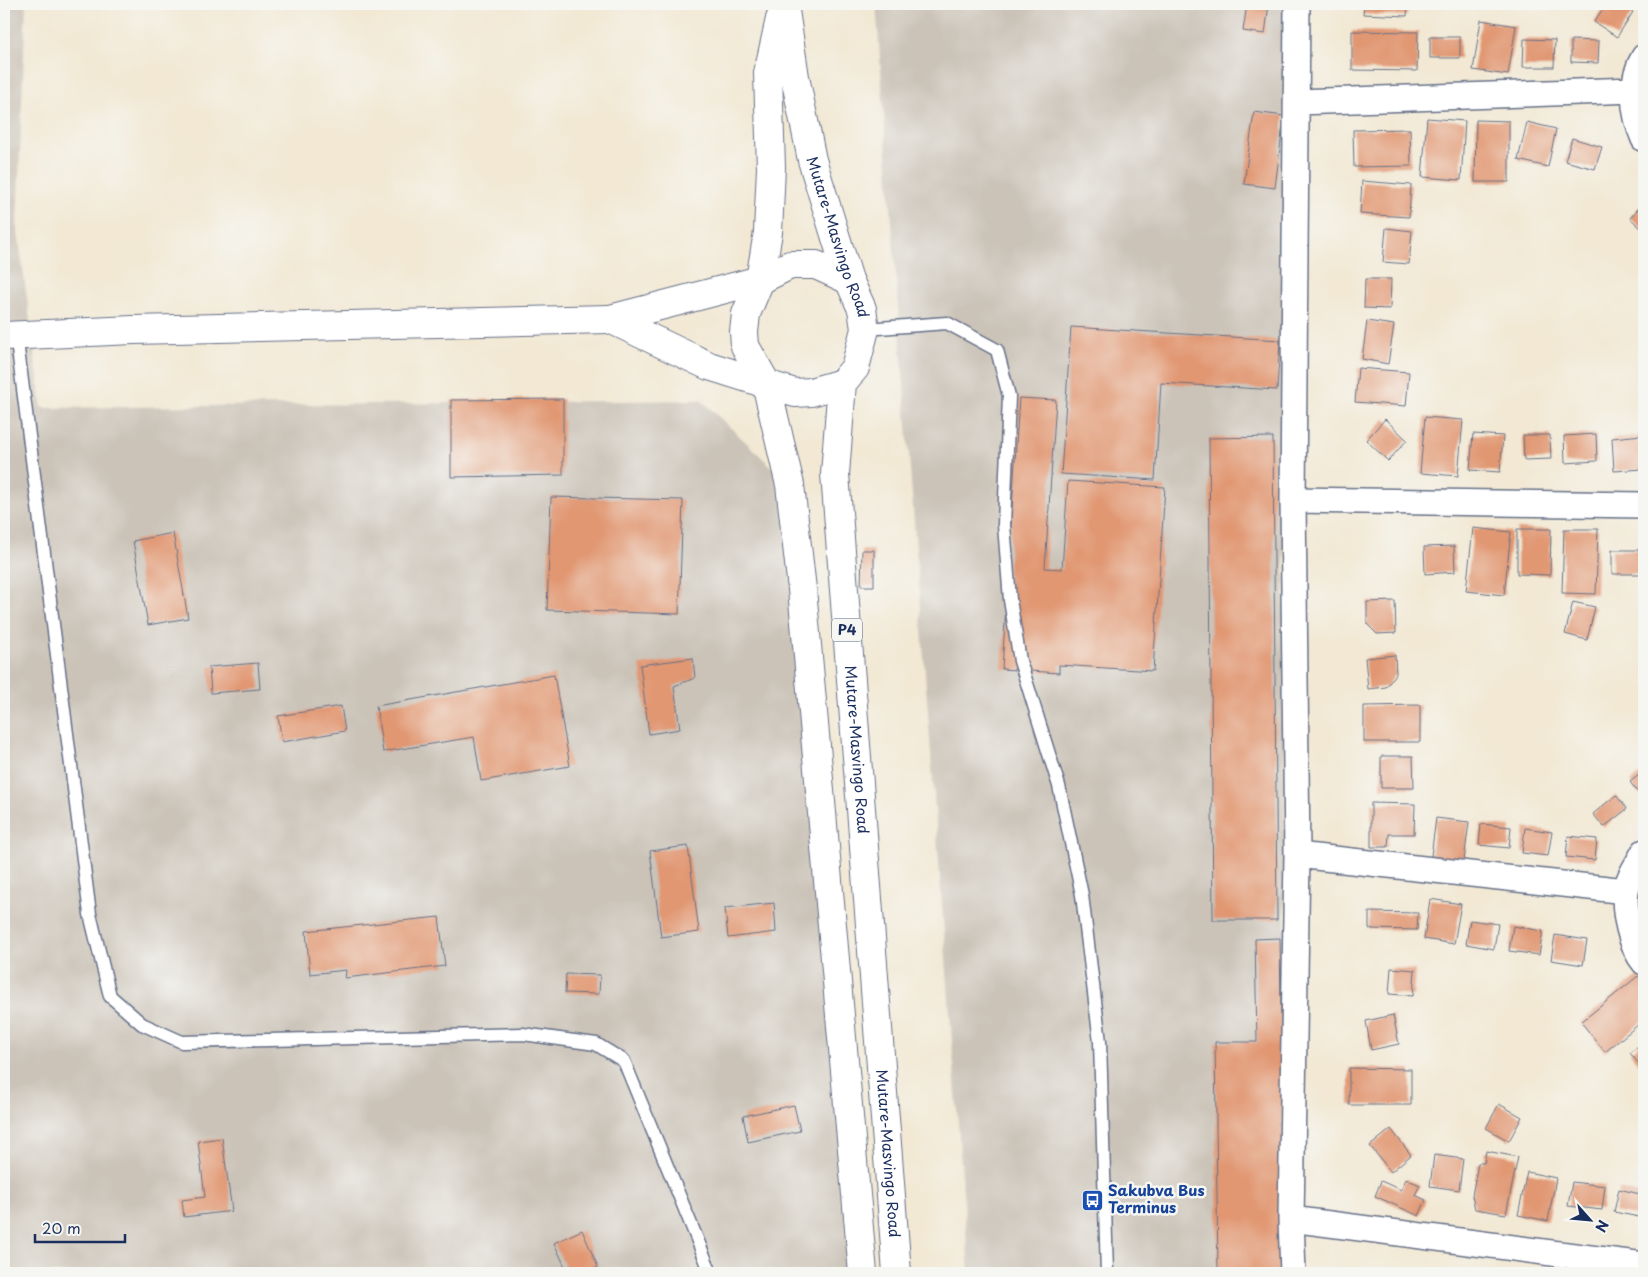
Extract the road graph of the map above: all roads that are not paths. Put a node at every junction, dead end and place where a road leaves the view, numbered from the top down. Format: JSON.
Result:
{"nodes":[{"id":1,"x":784,"y":4,"type":"edge"},
{"id":2,"x":1297,"y":4,"type":"edge"},
{"id":3,"x":1644,"y":57,"type":"edge"},
{"id":4,"x":1634,"y":90,"type":"junction"},
{"id":5,"x":1297,"y":102,"type":"junction"},
{"id":6,"x":1644,"y":139,"type":"edge"},
{"id":7,"x":760,"y":280,"type":"junction"},
{"id":8,"x":849,"y":280,"type":"junction"},
{"id":9,"x":610,"y":319,"type":"junction"},
{"id":10,"x":865,"y":329,"type":"junction"},
{"id":11,"x":10,"y":335,"type":"edge"},
{"id":12,"x":766,"y":383,"type":"junction"},
{"id":13,"x":842,"y":383,"type":"junction"},
{"id":14,"x":1293,"y":500,"type":"junction"},
{"id":15,"x":1644,"y":504,"type":"edge"},
{"id":16,"x":1644,"y":852,"type":"edge"},
{"id":17,"x":1297,"y":855,"type":"junction"},
{"id":18,"x":1626,"y":891,"type":"junction"},
{"id":19,"x":1644,"y":962,"type":"edge"},
{"id":20,"x":1291,"y":1219,"type":"junction"},
{"id":21,"x":1644,"y":1265,"type":"edge"},
{"id":22,"x":711,"y":1273,"type":"edge"},
{"id":23,"x":863,"y":1273,"type":"edge"},
{"id":24,"x":897,"y":1273,"type":"edge"},
{"id":25,"x":1107,"y":1273,"type":"edge"},
{"id":26,"x":1292,"y":1273,"type":"edge"}],
"edges":[{"from":1,"to":7,"type":"main road","name":"Mutare-Masvingo Road"},
{"from":1,"to":8,"type":"main road","name":"Mutare-Masvingo Road"},
{"from":2,"to":5,"type":"street"},
{"from":3,"to":4,"type":"street"},
{"from":4,"to":5,"type":"street"},
{"from":4,"to":6,"type":"street"},
{"from":5,"to":14,"type":"street"},
{"from":7,"to":8,"type":"main road"},
{"from":7,"to":9,"type":"main road"},
{"from":7,"to":12,"type":"main road","name":"Mutare-Masvingo Road"},
{"from":8,"to":10,"type":"main road","name":"Mutare-Masvingo Road"},
{"from":9,"to":11,"type":"main road"},
{"from":9,"to":12,"type":"main road"},
{"from":10,"to":13,"type":"main road","name":"Mutare-Masvingo Road"},
{"from":10,"to":25,"type":"lane"},
{"from":11,"to":22,"type":"lane"},
{"from":12,"to":13,"type":"main road"},
{"from":12,"to":23,"type":"main road","name":"Mutare-Masvingo Road"},
{"from":13,"to":24,"type":"main road","name":"Mutare-Masvingo Road","number":"P4"},
{"from":14,"to":15,"type":"street"},
{"from":14,"to":17,"type":"street"},
{"from":16,"to":18,"type":"street"},
{"from":17,"to":18,"type":"street"},
{"from":17,"to":20,"type":"street"},
{"from":18,"to":19,"type":"street"},
{"from":20,"to":21,"type":"street"},
{"from":20,"to":26,"type":"street"}]}
